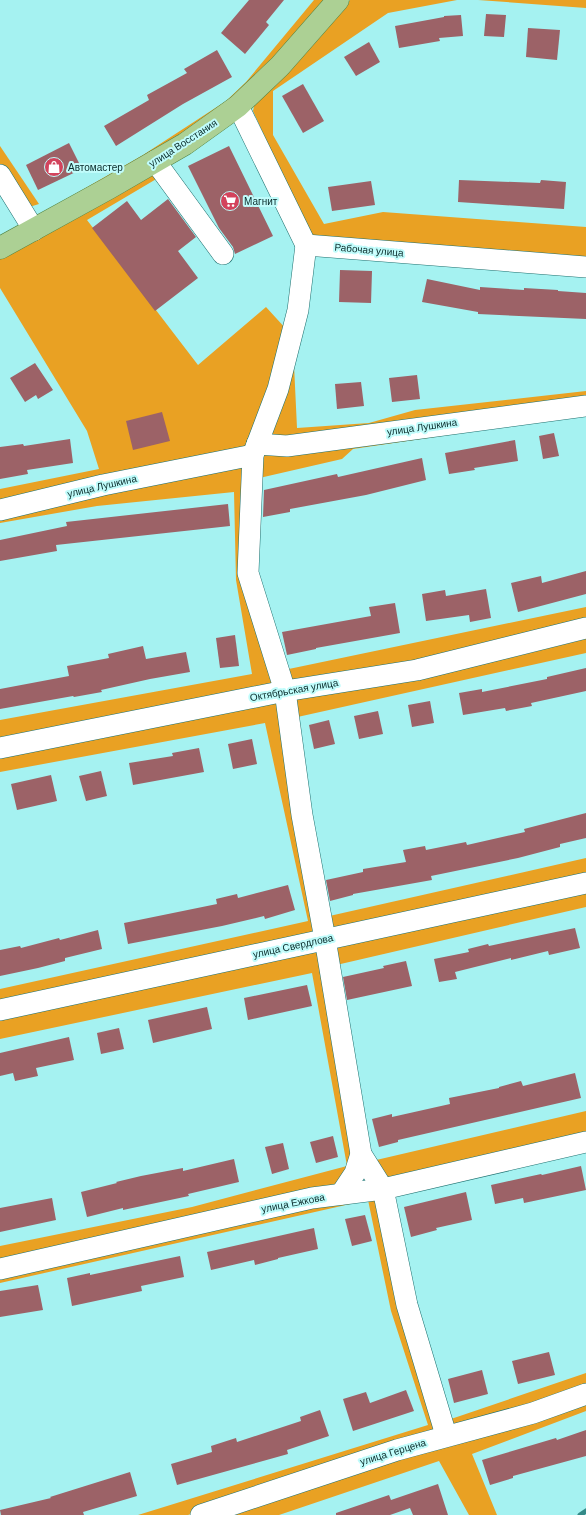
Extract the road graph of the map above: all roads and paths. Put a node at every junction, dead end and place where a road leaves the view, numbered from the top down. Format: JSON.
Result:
{"nodes":[{"id":1,"x":338,"y":0,"type":"edge"},
{"id":2,"x":238,"y":106,"type":"junction"},
{"id":3,"x":155,"y":161,"type":"junction"},
{"id":4,"x":0,"y":175,"type":"edge"},
{"id":5,"x":34,"y":230,"type":"junction"},
{"id":6,"x":306,"y":245,"type":"junction"},
{"id":7,"x":0,"y":248,"type":"edge"},
{"id":8,"x":223,"y":254,"type":"dead end"},
{"id":9,"x":586,"y":267,"type":"edge"},
{"id":10,"x":586,"y":406,"type":"edge"},
{"id":11,"x":255,"y":450,"type":"junction"},
{"id":12,"x":0,"y":510,"type":"edge"},
{"id":13,"x":586,"y":628,"type":"edge"},
{"id":14,"x":285,"y":691,"type":"junction"},
{"id":15,"x":0,"y":748,"type":"edge"},
{"id":16,"x":586,"y":883,"type":"edge"},
{"id":17,"x":325,"y":939,"type":"junction"},
{"id":18,"x":0,"y":1010,"type":"edge"},
{"id":19,"x":586,"y":1142,"type":"edge"},
{"id":20,"x":362,"y":1154,"type":"junction"},
{"id":21,"x":383,"y":1189,"type":"junction"},
{"id":22,"x":341,"y":1194,"type":"junction"},
{"id":23,"x":0,"y":1269,"type":"edge"},
{"id":24,"x":586,"y":1394,"type":"edge"},
{"id":25,"x":446,"y":1435,"type":"junction"},
{"id":26,"x":201,"y":1515,"type":"edge"}],
"edges":[{"from":1,"to":2,"type":"main road","name":"улица Восстания"},
{"from":2,"to":3,"type":"main road","name":"улица Восстания"},
{"from":2,"to":6,"type":"street"},
{"from":3,"to":5,"type":"main road","name":"улица Восстания"},
{"from":3,"to":8,"type":"street"},
{"from":4,"to":5,"type":"street"},
{"from":5,"to":7,"type":"main road","name":"улица Восстания"},
{"from":6,"to":9,"type":"street","name":"Рабочая улица"},
{"from":6,"to":11,"type":"street"},
{"from":10,"to":11,"type":"street","name":"улица Лушкина"},
{"from":11,"to":12,"type":"street","name":"улица Лушкина"},
{"from":11,"to":14,"type":"street"},
{"from":13,"to":14,"type":"street","name":"Октябрьская улица"},
{"from":14,"to":15,"type":"street","name":"Октябрьская улица"},
{"from":14,"to":17,"type":"street"},
{"from":16,"to":17,"type":"street","name":"улица Свердлова"},
{"from":17,"to":18,"type":"street","name":"улица Свердлова"},
{"from":17,"to":20,"type":"street"},
{"from":19,"to":21,"type":"street","name":"улица Ежкова"},
{"from":20,"to":21,"type":"street"},
{"from":20,"to":22,"type":"street"},
{"from":21,"to":22,"type":"street","name":"улица Ежкова"},
{"from":21,"to":25,"type":"street"},
{"from":22,"to":23,"type":"street","name":"улица Ежкова"},
{"from":24,"to":25,"type":"street","name":"улица Герцена"},
{"from":25,"to":26,"type":"street","name":"улица Герцена"}]}
